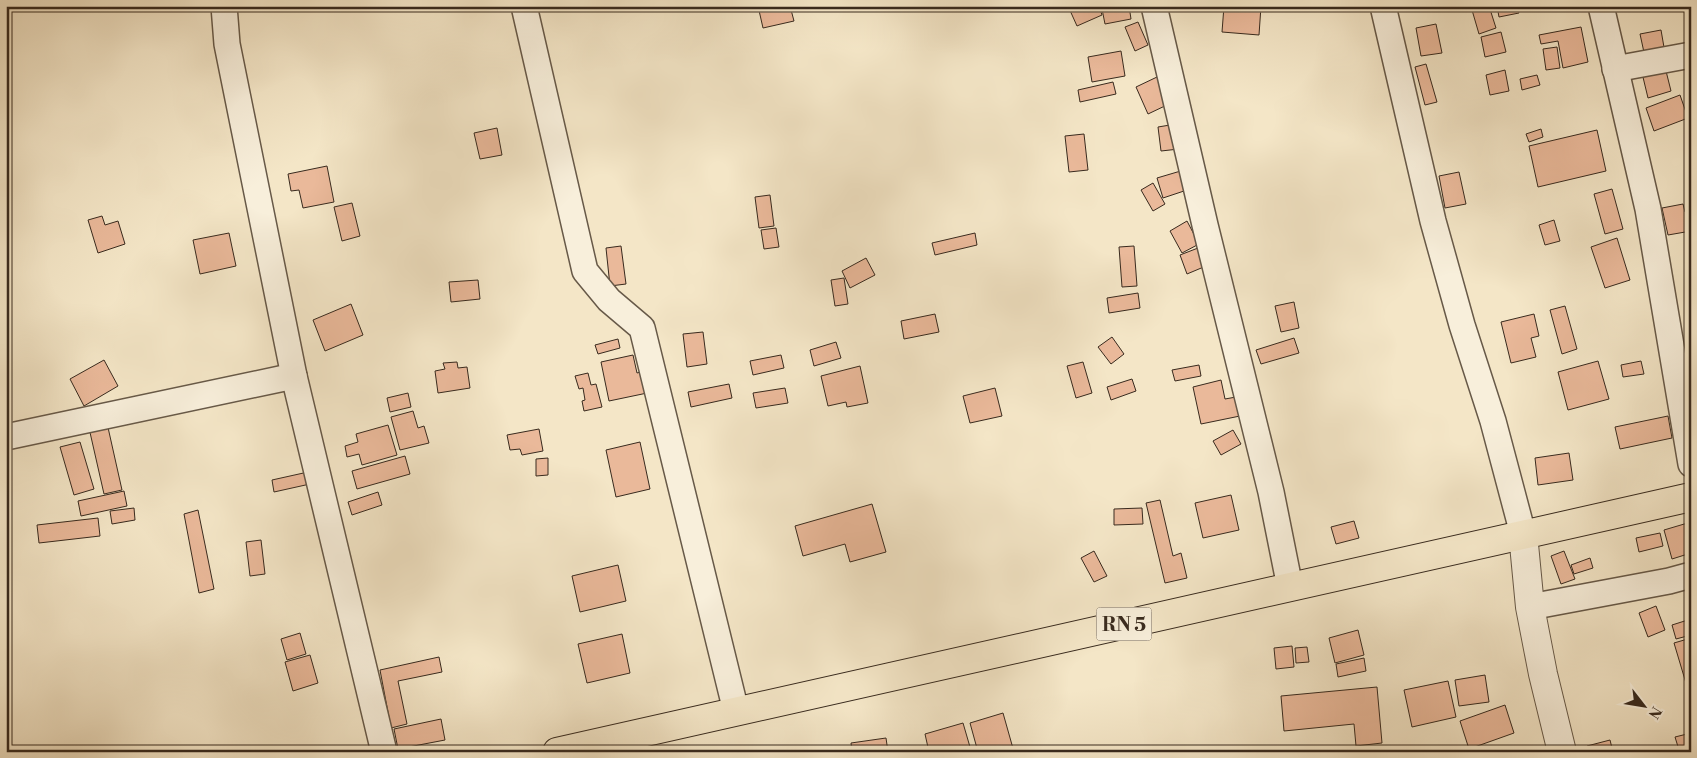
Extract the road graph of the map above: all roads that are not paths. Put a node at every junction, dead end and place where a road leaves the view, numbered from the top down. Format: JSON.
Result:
{"nodes":[{"id":1,"x":224,"y":6,"type":"edge"},
{"id":2,"x":524,"y":6,"type":"edge"},
{"id":3,"x":1154,"y":6,"type":"edge"},
{"id":4,"x":1383,"y":6,"type":"edge"},
{"id":5,"x":1601,"y":6,"type":"edge"},
{"id":6,"x":1691,"y":55,"type":"edge"},
{"id":7,"x":1615,"y":69,"type":"junction"},
{"id":8,"x":294,"y":376,"type":"junction"},
{"id":9,"x":6,"y":437,"type":"edge"},
{"id":10,"x":1691,"y":464,"type":"edge"},
{"id":11,"x":1691,"y":497,"type":"edge"},
{"id":12,"x":1523,"y":534,"type":"junction"},
{"id":13,"x":1691,"y":575,"type":"edge"},
{"id":14,"x":1290,"y":587,"type":"junction"},
{"id":15,"x":1530,"y":606,"type":"junction"},
{"id":16,"x":736,"y":711,"type":"junction"},
{"id":17,"x":384,"y":752,"type":"edge"},
{"id":18,"x":557,"y":752,"type":"edge"},
{"id":19,"x":1562,"y":752,"type":"edge"}],
"edges":[{"from":1,"to":8,"type":"street"},
{"from":2,"to":16,"type":"street"},
{"from":3,"to":14,"type":"street"},
{"from":4,"to":12,"type":"street"},
{"from":5,"to":7,"type":"street"},
{"from":6,"to":7,"type":"street"},
{"from":7,"to":10,"type":"street"},
{"from":8,"to":9,"type":"street"},
{"from":8,"to":17,"type":"street"},
{"from":11,"to":12,"type":"main road","number":"RN 5"},
{"from":12,"to":14,"type":"main road","number":"RN 5"},
{"from":12,"to":15,"type":"street"},
{"from":13,"to":15,"type":"street"},
{"from":14,"to":16,"type":"main road","number":"RN 5"},
{"from":15,"to":19,"type":"street"},
{"from":16,"to":18,"type":"main road","number":"RN 5"}]}
